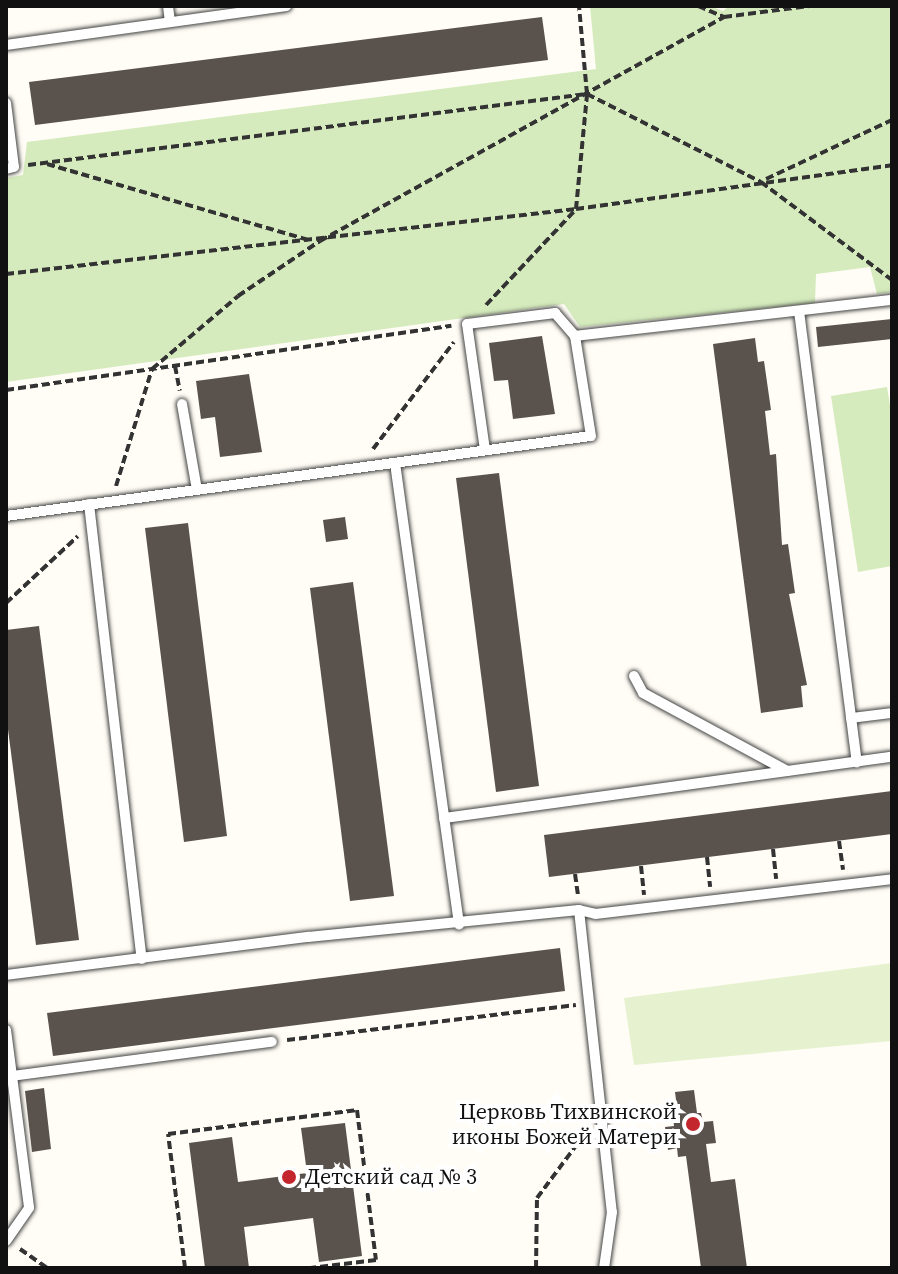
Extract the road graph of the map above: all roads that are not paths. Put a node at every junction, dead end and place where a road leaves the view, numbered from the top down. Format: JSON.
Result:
{"nodes":[{"id":1,"x":168,"y":6,"type":"edge"},
{"id":2,"x":286,"y":6,"type":"edge"},
{"id":3,"x":170,"y":22,"type":"junction"},
{"id":4,"x":6,"y":45,"type":"edge"},
{"id":5,"x":6,"y":103,"type":"edge"},
{"id":6,"x":10,"y":168,"type":"edge"},
{"id":7,"x":892,"y":300,"type":"edge"},
{"id":8,"x":799,"y":311,"type":"junction"},
{"id":9,"x":575,"y":336,"type":"junction"},
{"id":10,"x":182,"y":404,"type":"road end"},
{"id":11,"x":485,"y":450,"type":"junction"},
{"id":12,"x":395,"y":463,"type":"junction"},
{"id":13,"x":197,"y":490,"type":"junction"},
{"id":14,"x":89,"y":504,"type":"junction"},
{"id":15,"x":6,"y":516,"type":"edge"},
{"id":16,"x":634,"y":676,"type":"dead end"},
{"id":17,"x":892,"y":713,"type":"edge"},
{"id":18,"x":851,"y":718,"type":"junction"},
{"id":19,"x":892,"y":757,"type":"edge"},
{"id":20,"x":857,"y":762,"type":"junction"},
{"id":21,"x":787,"y":771,"type":"junction"},
{"id":22,"x":444,"y":818,"type":"junction"},
{"id":23,"x":892,"y":879,"type":"edge"},
{"id":24,"x":579,"y":910,"type":"junction"},
{"id":25,"x":459,"y":925,"type":"junction"},
{"id":26,"x":142,"y":959,"type":"junction"},
{"id":27,"x":6,"y":975,"type":"edge"},
{"id":28,"x":6,"y":1030,"type":"edge"},
{"id":29,"x":272,"y":1042,"type":"road end"},
{"id":30,"x":12,"y":1076,"type":"junction"},
{"id":31,"x":7,"y":1241,"type":"edge"},
{"id":32,"x":604,"y":1268,"type":"edge"}],
"edges":[{"from":1,"to":3,"type":"lane"},
{"from":2,"to":3,"type":"lane"},
{"from":3,"to":4,"type":"lane"},
{"from":5,"to":6,"type":"lane"},
{"from":7,"to":8,"type":"lane"},
{"from":8,"to":9,"type":"lane"},
{"from":8,"to":18,"type":"lane"},
{"from":9,"to":11,"type":"lane"},
{"from":9,"to":11,"type":"lane"},
{"from":10,"to":13,"type":"lane"},
{"from":11,"to":12,"type":"lane"},
{"from":12,"to":13,"type":"lane"},
{"from":12,"to":22,"type":"lane"},
{"from":13,"to":14,"type":"lane"},
{"from":14,"to":15,"type":"lane"},
{"from":14,"to":26,"type":"lane"},
{"from":16,"to":21,"type":"lane"},
{"from":17,"to":18,"type":"lane"},
{"from":18,"to":20,"type":"lane"},
{"from":19,"to":20,"type":"lane"},
{"from":20,"to":21,"type":"lane"},
{"from":21,"to":22,"type":"lane"},
{"from":22,"to":25,"type":"lane"},
{"from":23,"to":24,"type":"lane"},
{"from":24,"to":25,"type":"lane"},
{"from":24,"to":32,"type":"lane"},
{"from":25,"to":26,"type":"lane"},
{"from":26,"to":27,"type":"lane"},
{"from":28,"to":30,"type":"lane"},
{"from":29,"to":30,"type":"lane"},
{"from":30,"to":31,"type":"lane"}]}
